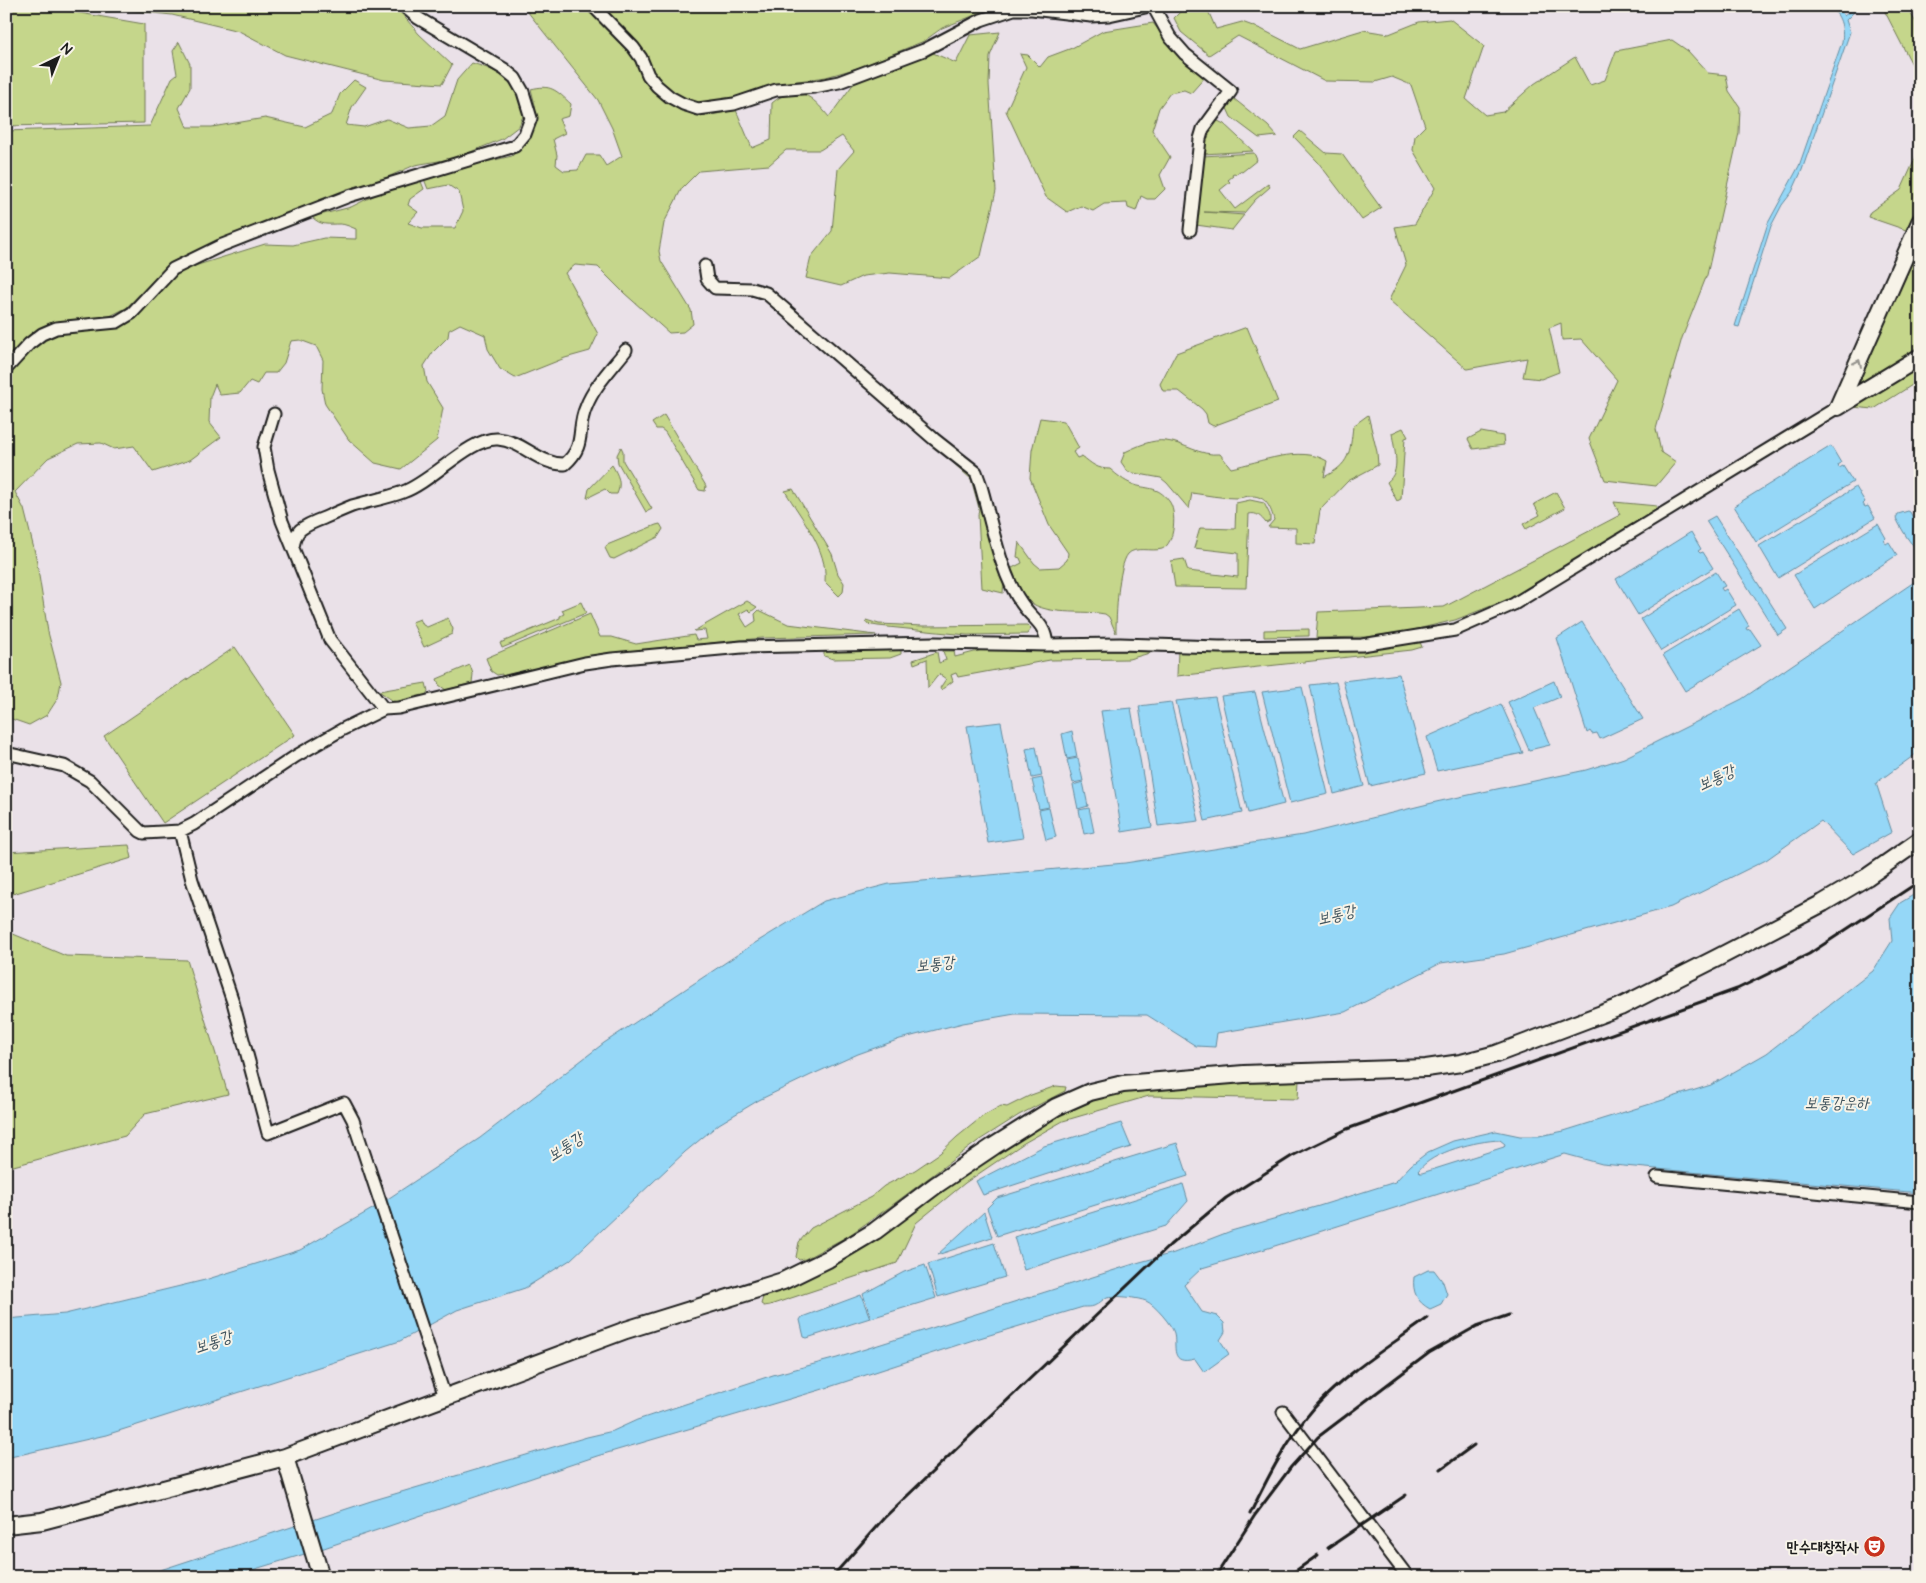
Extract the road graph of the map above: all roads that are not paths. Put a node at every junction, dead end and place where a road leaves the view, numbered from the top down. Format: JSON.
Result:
{"nodes":[{"id":1,"x":404,"y":6,"type":"edge"},
{"id":2,"x":593,"y":6,"type":"edge"},
{"id":3,"x":1152,"y":6,"type":"edge"},
{"id":4,"x":1920,"y":222,"type":"edge"},
{"id":5,"x":1190,"y":230,"type":"dead end"},
{"id":6,"x":705,"y":266,"type":"dead end"},
{"id":7,"x":626,"y":350,"type":"dead end"},
{"id":8,"x":1920,"y":357,"type":"edge"},
{"id":9,"x":6,"y":369,"type":"edge"},
{"id":10,"x":1838,"y":407,"type":"junction"},
{"id":11,"x":274,"y":414,"type":"dead end"},
{"id":12,"x":293,"y":547,"type":"junction"},
{"id":13,"x":1047,"y":645,"type":"junction"},
{"id":14,"x":384,"y":709,"type":"junction"},
{"id":15,"x":6,"y":753,"type":"edge"},
{"id":16,"x":180,"y":830,"type":"junction"},
{"id":17,"x":1920,"y":840,"type":"edge"},
{"id":18,"x":1657,"y":1178,"type":"dead end"},
{"id":19,"x":1920,"y":1202,"type":"edge"},
{"id":20,"x":445,"y":1397,"type":"junction"},
{"id":21,"x":1283,"y":1412,"type":"dead end"},
{"id":22,"x":285,"y":1457,"type":"junction"},
{"id":23,"x":6,"y":1525,"type":"edge"},
{"id":24,"x":320,"y":1577,"type":"edge"},
{"id":25,"x":1408,"y":1577,"type":"edge"}],
"edges":[{"from":1,"to":9,"type":"street"},
{"from":2,"to":3,"type":"street"},
{"from":3,"to":5,"type":"street"},
{"from":10,"to":4,"type":"main road","one_way":true},
{"from":6,"to":13,"type":"street"},
{"from":7,"to":12,"type":"street"},
{"from":8,"to":10,"type":"main road"},
{"from":10,"to":13,"type":"street"},
{"from":11,"to":12,"type":"street"},
{"from":12,"to":14,"type":"street"},
{"from":13,"to":14,"type":"street"},
{"from":14,"to":16,"type":"street"},
{"from":15,"to":16,"type":"street"},
{"from":16,"to":20,"type":"street"},
{"from":17,"to":20,"type":"main road"},
{"from":18,"to":19,"type":"street"},
{"from":20,"to":22,"type":"main road"},
{"from":21,"to":25,"type":"street"},
{"from":22,"to":23,"type":"main road"},
{"from":22,"to":24,"type":"main road"}]}
